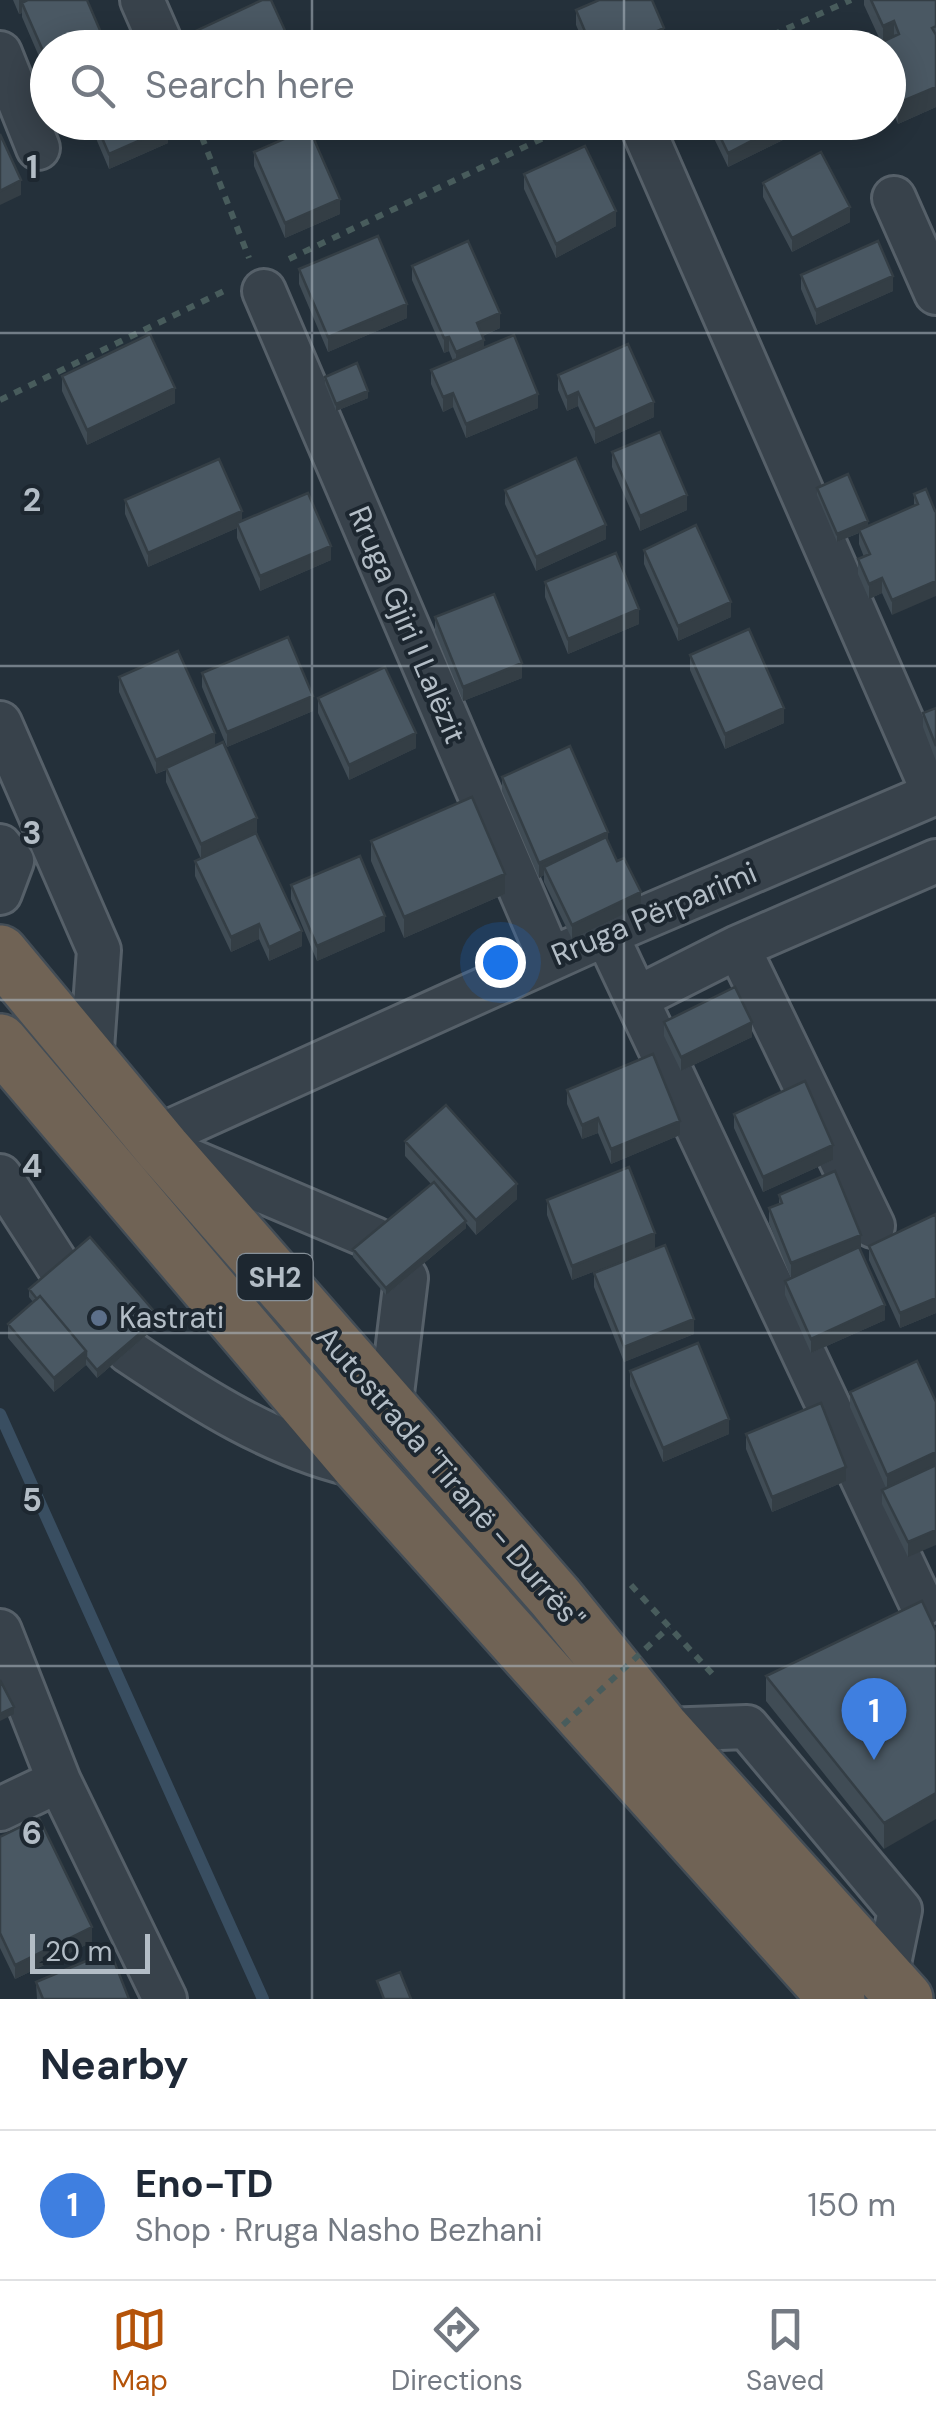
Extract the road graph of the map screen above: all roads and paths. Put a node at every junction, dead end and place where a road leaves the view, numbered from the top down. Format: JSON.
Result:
{"nodes":[{"id":1,"x":142,"y":0,"type":"edge"},
{"id":2,"x":851,"y":0,"type":"edge"},
{"id":3,"x":155,"y":30,"type":"edge"},
{"id":4,"x":784,"y":30,"type":"edge"},
{"id":5,"x":0,"y":54,"type":"edge"},
{"id":6,"x":30,"y":128,"type":"edge"},
{"id":7,"x":35,"y":140,"type":"edge"},
{"id":8,"x":203,"y":140,"type":"edge"},
{"id":9,"x":648,"y":140,"type":"edge"},
{"id":10,"x":38,"y":148,"type":"dead end"},
{"id":11,"x":894,"y":198,"type":"dead end"},
{"id":12,"x":264,"y":291,"type":"joint"},
{"id":13,"x":936,"y":293,"type":"edge"},
{"id":14,"x":0,"y":723,"type":"edge"},
{"id":15,"x":935,"y":794,"type":"edge"},
{"id":16,"x":0,"y":846,"type":"edge"},
{"id":17,"x":936,"y":860,"type":"edge"},
{"id":18,"x":0,"y":893,"type":"edge"},
{"id":19,"x":606,"y":934,"type":"junction"},
{"id":20,"x":738,"y":947,"type":"junction"},
{"id":21,"x":0,"y":952,"type":"edge"},
{"id":22,"x":550,"y":959,"type":"junction"},
{"id":23,"x":637,"y":998,"type":"junction"},
{"id":24,"x":0,"y":1042,"type":"edge"},
{"id":25,"x":91,"y":1063,"type":"junction"},
{"id":26,"x":159,"y":1143,"type":"junction"},
{"id":27,"x":0,"y":1176,"type":"edge"},
{"id":28,"x":873,"y":1226,"type":"dead end"},
{"id":29,"x":374,"y":1239,"type":"edge"},
{"id":30,"x":60,"y":1270,"type":"edge"},
{"id":31,"x":406,"y":1278,"type":"edge"},
{"id":32,"x":128,"y":1351,"type":"edge"},
{"id":33,"x":390,"y":1410,"type":"junction"},
{"id":34,"x":360,"y":1466,"type":"junction"},
{"id":35,"x":631,"y":1585,"type":"dead end"},
{"id":36,"x":915,"y":1608,"type":"edge"},
{"id":37,"x":669,"y":1627,"type":"junction"},
{"id":38,"x":0,"y":1630,"type":"edge"},
{"id":39,"x":716,"y":1678,"type":"dead end"},
{"id":40,"x":564,"y":1725,"type":"dead end"},
{"id":41,"x":59,"y":1781,"type":"junction"},
{"id":42,"x":0,"y":1808,"type":"edge"},
{"id":43,"x":876,"y":1992,"type":"edge"},
{"id":44,"x":165,"y":1999,"type":"edge"}],
"edges":[{"from":1,"to":3,"type":"street"},
{"from":2,"to":4,"type":"path"},
{"from":5,"to":6,"type":"street"},
{"from":7,"to":10,"type":"street"},
{"from":8,"to":12,"type":"path"},
{"from":9,"to":15,"type":"street"},
{"from":11,"to":13,"type":"street"},
{"from":12,"to":22,"type":"street","name":"Rruga Gjiri I Lalëzit"},
{"from":14,"to":25,"type":"street"},
{"from":15,"to":19,"type":"street","name":"Rruga Përparimi"},
{"from":16,"to":18,"type":"street"},
{"from":17,"to":20,"type":"street"},
{"from":19,"to":22,"type":"street","name":"Rruga Përparimi"},
{"from":19,"to":23,"type":"street"},
{"from":20,"to":23,"type":"street"},
{"from":20,"to":28,"type":"street"},
{"from":21,"to":25,"type":"highway","name":"Autostrada \"Tiranë - Durrës\"","number":"SH2"},
{"from":22,"to":26,"type":"street","name":"Rruga Përparimi"},
{"from":23,"to":36,"type":"street"},
{"from":24,"to":34,"type":"highway","name":"Autostrada \"Tiranë - Durrës\"","number":"SH2"},
{"from":25,"to":26,"type":"highway","name":"Autostrada \"Tiranë - Durrës\"","number":"SH2"},
{"from":26,"to":29,"type":"street"},
{"from":26,"to":33,"type":"highway","name":"Autostrada \"Tiranë - Durrës\"","number":"SH2"},
{"from":27,"to":30,"type":"street"},
{"from":31,"to":33,"type":"street"},
{"from":32,"to":34,"type":"street"},
{"from":33,"to":43,"type":"highway","name":"Autostrada \"Tiranë - Durrës\"","number":"SH2"},
{"from":34,"to":43,"type":"highway","name":"Autostrada \"Tiranë - Durrës\"","number":"SH2"},
{"from":35,"to":37,"type":"path"},
{"from":37,"to":39,"type":"path"},
{"from":37,"to":40,"type":"path","bridge":true},
{"from":38,"to":41,"type":"street"},
{"from":41,"to":42,"type":"street"},
{"from":41,"to":44,"type":"street"}]}
